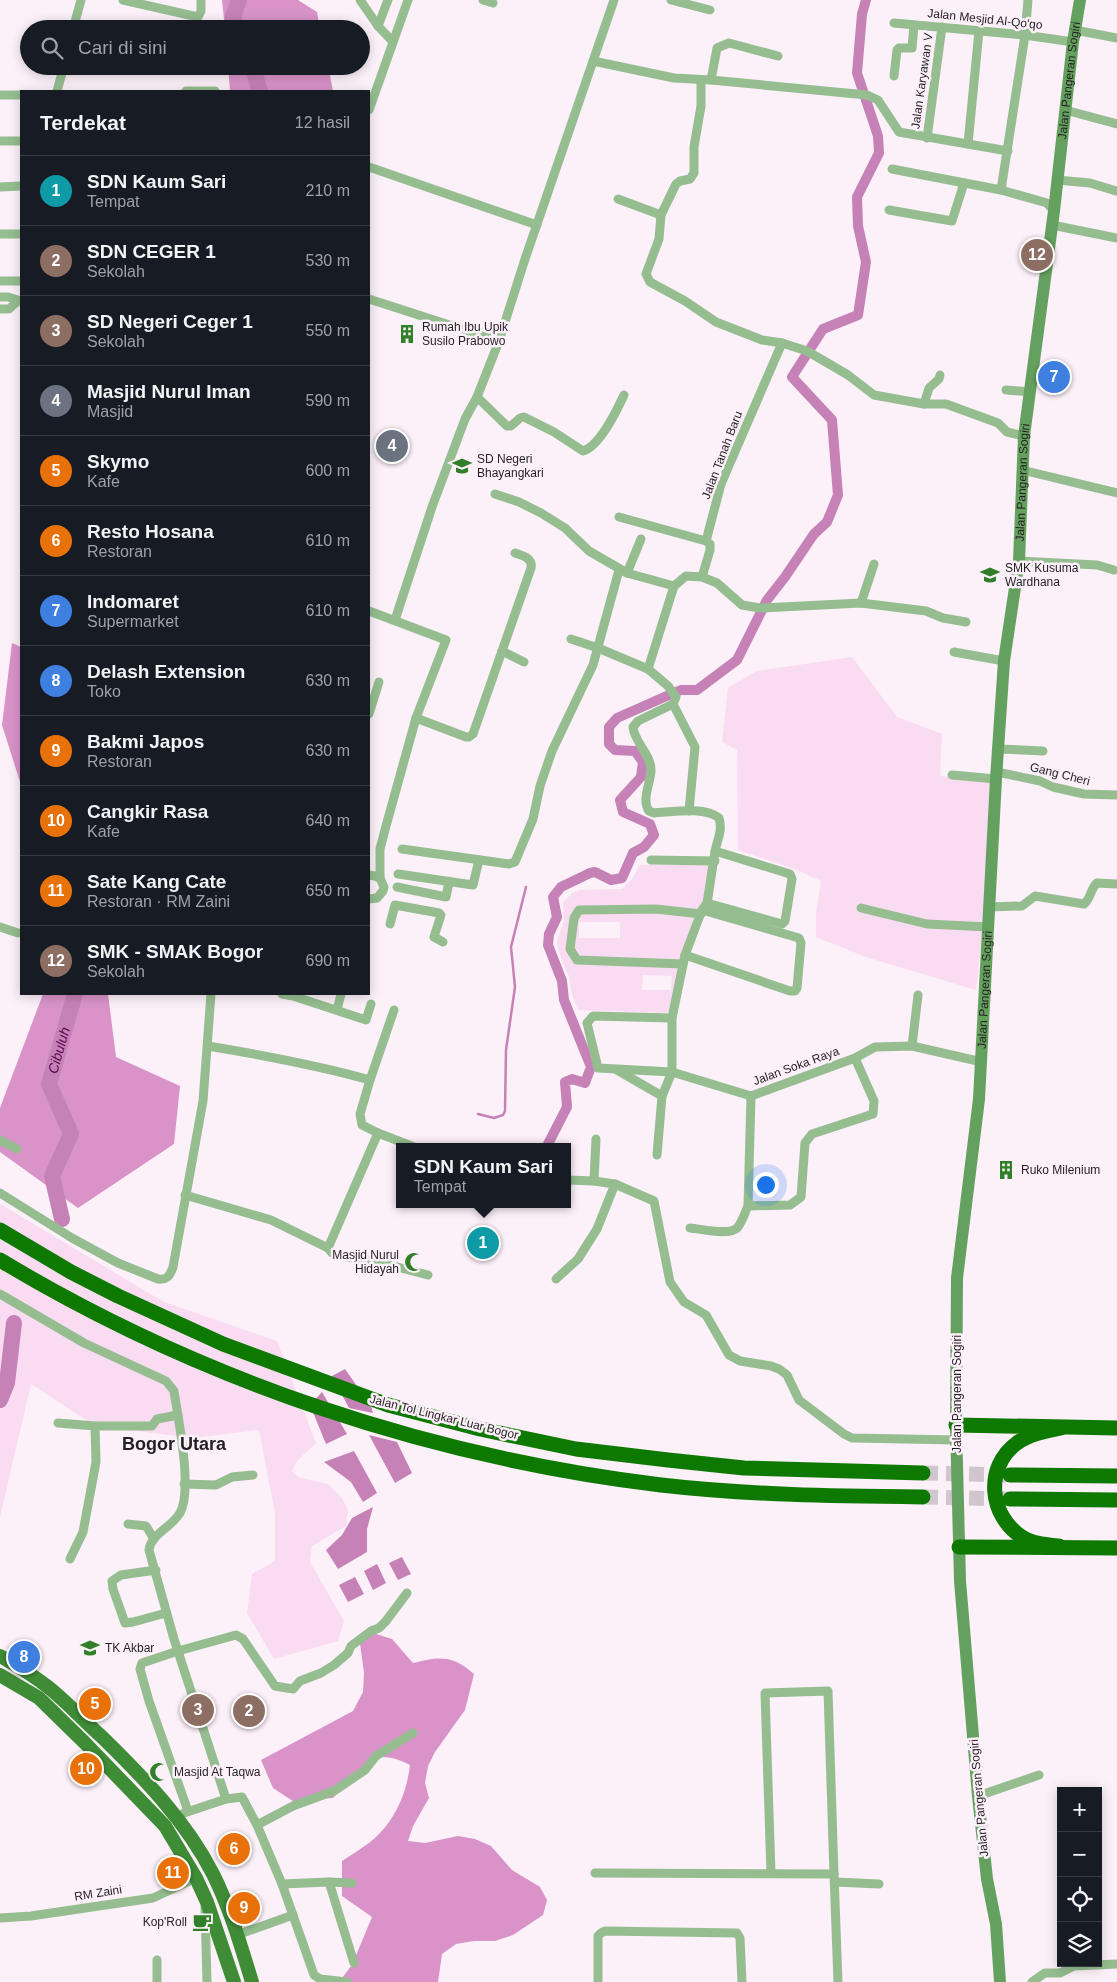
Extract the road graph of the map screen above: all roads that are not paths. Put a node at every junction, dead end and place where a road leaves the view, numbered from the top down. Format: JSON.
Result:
{"nodes":[{"id":1,"x":81,"y":0,"type":"edge"},
{"id":2,"x":123,"y":0,"type":"edge"},
{"id":3,"x":201,"y":0,"type":"edge"},
{"id":4,"x":360,"y":0,"type":"edge"},
{"id":5,"x":388,"y":0,"type":"edge"},
{"id":6,"x":408,"y":0,"type":"edge"},
{"id":7,"x":483,"y":0,"type":"edge"},
{"id":8,"x":614,"y":0,"type":"edge"},
{"id":9,"x":671,"y":0,"type":"edge"},
{"id":10,"x":1028,"y":0,"type":"edge"},
{"id":11,"x":1080,"y":0,"type":"edge"},
{"id":12,"x":493,"y":4,"type":"dead end"},
{"id":13,"x":710,"y":10,"type":"dead end"},
{"id":14,"x":76,"y":20,"type":"edge"},
{"id":15,"x":894,"y":23,"type":"dead end"},
{"id":16,"x":914,"y":25,"type":"junction"},
{"id":17,"x":378,"y":26,"type":"junction"},
{"id":18,"x":942,"y":27,"type":"junction"},
{"id":19,"x":979,"y":31,"type":"junction"},
{"id":20,"x":1024,"y":34,"type":"junction"},
{"id":21,"x":1074,"y":36,"type":"junction"},
{"id":22,"x":1117,"y":38,"type":"edge"},
{"id":23,"x":393,"y":42,"type":"junction"},
{"id":24,"x":778,"y":56,"type":"dead end"},
{"id":25,"x":593,"y":61,"type":"junction"},
{"id":26,"x":61,"y":75,"type":"edge"},
{"id":27,"x":894,"y":76,"type":"dead end"},
{"id":28,"x":701,"y":80,"type":"junction"},
{"id":29,"x":711,"y":80,"type":"junction"},
{"id":30,"x":57,"y":90,"type":"edge"},
{"id":31,"x":20,"y":94,"type":"edge"},
{"id":32,"x":0,"y":95,"type":"edge"},
{"id":33,"x":370,"y":107,"type":"edge"},
{"id":34,"x":1065,"y":110,"type":"junction"},
{"id":35,"x":1117,"y":124,"type":"edge"},
{"id":36,"x":927,"y":138,"type":"junction"},
{"id":37,"x":0,"y":141,"type":"edge"},
{"id":38,"x":20,"y":141,"type":"edge"},
{"id":39,"x":968,"y":144,"type":"junction"},
{"id":40,"x":1008,"y":151,"type":"junction"},
{"id":41,"x":370,"y":167,"type":"edge"},
{"id":42,"x":892,"y":169,"type":"dead end"},
{"id":43,"x":1058,"y":180,"type":"junction"},
{"id":44,"x":964,"y":183,"type":"junction"},
{"id":45,"x":0,"y":186,"type":"edge"},
{"id":46,"x":20,"y":186,"type":"edge"},
{"id":47,"x":1001,"y":190,"type":"junction"},
{"id":48,"x":1116,"y":190,"type":"edge"},
{"id":49,"x":618,"y":199,"type":"dead end"},
{"id":50,"x":889,"y":210,"type":"dead end"},
{"id":51,"x":1054,"y":211,"type":"junction"},
{"id":52,"x":661,"y":215,"type":"junction"},
{"id":53,"x":537,"y":225,"type":"junction"},
{"id":54,"x":1052,"y":226,"type":"junction"},
{"id":55,"x":0,"y":234,"type":"edge"},
{"id":56,"x":20,"y":234,"type":"edge"},
{"id":57,"x":1117,"y":238,"type":"edge"},
{"id":58,"x":0,"y":281,"type":"edge"},
{"id":59,"x":20,"y":281,"type":"edge"},
{"id":60,"x":0,"y":296,"type":"edge"},
{"id":61,"x":370,"y":298,"type":"edge"},
{"id":62,"x":20,"y":301,"type":"edge"},
{"id":63,"x":0,"y":309,"type":"edge"},
{"id":64,"x":499,"y":341,"type":"junction"},
{"id":65,"x":782,"y":343,"type":"junction"},
{"id":66,"x":940,"y":375,"type":"dead end"},
{"id":67,"x":1006,"y":390,"type":"dead end"},
{"id":68,"x":1030,"y":392,"type":"junction"},
{"id":69,"x":624,"y":396,"type":"dead end"},
{"id":70,"x":477,"y":397,"type":"junction"},
{"id":71,"x":924,"y":404,"type":"junction"},
{"id":72,"x":1024,"y":436,"type":"junction"},
{"id":73,"x":1022,"y":470,"type":"junction"},
{"id":74,"x":1117,"y":493,"type":"edge"},
{"id":75,"x":495,"y":494,"type":"dead end"},
{"id":76,"x":619,"y":517,"type":"dead end"},
{"id":77,"x":640,"y":539,"type":"dead end"},
{"id":78,"x":706,"y":541,"type":"junction"},
{"id":79,"x":515,"y":553,"type":"dead end"},
{"id":80,"x":1019,"y":561,"type":"junction"},
{"id":81,"x":874,"y":564,"type":"dead end"},
{"id":82,"x":1114,"y":570,"type":"dead end"},
{"id":83,"x":623,"y":571,"type":"junction"},
{"id":84,"x":702,"y":577,"type":"junction"},
{"id":85,"x":674,"y":586,"type":"junction"},
{"id":86,"x":861,"y":603,"type":"junction"},
{"id":87,"x":370,"y":611,"type":"edge"},
{"id":88,"x":396,"y":620,"type":"junction"},
{"id":89,"x":966,"y":622,"type":"dead end"},
{"id":90,"x":571,"y":640,"type":"dead end"},
{"id":91,"x":598,"y":648,"type":"junction"},
{"id":92,"x":502,"y":651,"type":"junction"},
{"id":93,"x":954,"y":652,"type":"dead end"},
{"id":94,"x":1004,"y":661,"type":"junction"},
{"id":95,"x":524,"y":662,"type":"dead end"},
{"id":96,"x":648,"y":669,"type":"junction"},
{"id":97,"x":379,"y":682,"type":"dead end"},
{"id":98,"x":674,"y":701,"type":"junction"},
{"id":99,"x":370,"y":711,"type":"edge"},
{"id":100,"x":416,"y":718,"type":"junction"},
{"id":101,"x":999,"y":749,"type":"junction"},
{"id":102,"x":1044,"y":751,"type":"dead end"},
{"id":103,"x":952,"y":775,"type":"dead end"},
{"id":104,"x":996,"y":776,"type":"junction"},
{"id":105,"x":1117,"y":795,"type":"edge"},
{"id":106,"x":688,"y":811,"type":"junction"},
{"id":107,"x":402,"y":849,"type":"dead end"},
{"id":108,"x":715,"y":851,"type":"junction"},
{"id":109,"x":479,"y":860,"type":"junction"},
{"id":110,"x":651,"y":860,"type":"dead end"},
{"id":111,"x":714,"y":861,"type":"junction"},
{"id":112,"x":398,"y":874,"type":"dead end"},
{"id":113,"x":370,"y":876,"type":"edge"},
{"id":114,"x":380,"y":878,"type":"junction"},
{"id":115,"x":449,"y":882,"type":"junction"},
{"id":116,"x":1117,"y":884,"type":"edge"},
{"id":117,"x":397,"y":888,"type":"dead end"},
{"id":118,"x":436,"y":896,"type":"junction"},
{"id":119,"x":370,"y":899,"type":"edge"},
{"id":120,"x":988,"y":907,"type":"junction"},
{"id":121,"x":861,"y":908,"type":"dead end"},
{"id":122,"x":703,"y":909,"type":"junction"},
{"id":123,"x":434,"y":912,"type":"junction"},
{"id":124,"x":390,"y":924,"type":"dead end"},
{"id":125,"x":0,"y":927,"type":"edge"},
{"id":126,"x":989,"y":927,"type":"junction"},
{"id":127,"x":18,"y":933,"type":"dead end"},
{"id":128,"x":443,"y":942,"type":"dead end"},
{"id":129,"x":684,"y":960,"type":"junction"},
{"id":130,"x":211,"y":995,"type":"edge"},
{"id":131,"x":294,"y":995,"type":"edge"},
{"id":132,"x":341,"y":995,"type":"edge"},
{"id":133,"x":918,"y":995,"type":"dead end"},
{"id":134,"x":371,"y":1004,"type":"dead end"},
{"id":135,"x":337,"y":1010,"type":"junction"},
{"id":136,"x":394,"y":1010,"type":"dead end"},
{"id":137,"x":672,"y":1018,"type":"junction"},
{"id":138,"x":208,"y":1046,"type":"junction"},
{"id":139,"x":912,"y":1046,"type":"junction"},
{"id":140,"x":855,"y":1058,"type":"junction"},
{"id":141,"x":982,"y":1062,"type":"junction"},
{"id":142,"x":615,"y":1069,"type":"junction"},
{"id":143,"x":672,"y":1072,"type":"junction"},
{"id":144,"x":370,"y":1080,"type":"junction"},
{"id":145,"x":662,"y":1096,"type":"junction"},
{"id":146,"x":750,"y":1096,"type":"junction"},
{"id":147,"x":378,"y":1133,"type":"junction"},
{"id":148,"x":596,"y":1139,"type":"dead end"},
{"id":149,"x":0,"y":1140,"type":"edge"},
{"id":150,"x":404,"y":1143,"type":"edge"},
{"id":151,"x":17,"y":1149,"type":"dead end"},
{"id":152,"x":657,"y":1155,"type":"dead end"},
{"id":153,"x":571,"y":1180,"type":"edge"},
{"id":154,"x":594,"y":1181,"type":"junction"},
{"id":155,"x":615,"y":1184,"type":"junction"},
{"id":156,"x":0,"y":1193,"type":"edge"},
{"id":157,"x":185,"y":1195,"type":"junction"},
{"id":158,"x":748,"y":1206,"type":"junction"},
{"id":159,"x":690,"y":1228,"type":"dead end"},
{"id":160,"x":0,"y":1230,"type":"edge"},
{"id":161,"x":328,"y":1248,"type":"junction"},
{"id":162,"x":0,"y":1260,"type":"edge"},
{"id":163,"x":428,"y":1275,"type":"dead end"},
{"id":164,"x":556,"y":1278,"type":"dead end"},
{"id":165,"x":0,"y":1294,"type":"edge"},
{"id":166,"x":178,"y":1415,"type":"junction"},
{"id":167,"x":58,"y":1423,"type":"dead end"},
{"id":168,"x":95,"y":1426,"type":"junction"},
{"id":169,"x":1061,"y":1428,"type":"junction"},
{"id":170,"x":1117,"y":1428,"type":"edge"},
{"id":171,"x":956,"y":1432,"type":"junction"},
{"id":172,"x":923,"y":1473,"type":"tunnel mouth"},
{"id":173,"x":253,"y":1475,"type":"dead end"},
{"id":174,"x":1010,"y":1475,"type":"tunnel mouth"},
{"id":175,"x":1117,"y":1476,"type":"edge"},
{"id":176,"x":184,"y":1484,"type":"junction"},
{"id":177,"x":923,"y":1497,"type":"tunnel mouth"},
{"id":178,"x":1010,"y":1499,"type":"tunnel mouth"},
{"id":179,"x":1117,"y":1500,"type":"edge"},
{"id":180,"x":128,"y":1524,"type":"dead end"},
{"id":181,"x":154,"y":1539,"type":"junction"},
{"id":182,"x":1060,"y":1546,"type":"junction"},
{"id":183,"x":959,"y":1547,"type":"junction"},
{"id":184,"x":1117,"y":1548,"type":"edge"},
{"id":185,"x":70,"y":1559,"type":"dead end"},
{"id":186,"x":156,"y":1570,"type":"junction"},
{"id":187,"x":406,"y":1593,"type":"dead end"},
{"id":188,"x":166,"y":1613,"type":"junction"},
{"id":189,"x":178,"y":1650,"type":"junction"},
{"id":190,"x":0,"y":1656,"type":"edge"},
{"id":191,"x":0,"y":1675,"type":"edge"},
{"id":192,"x":413,"y":1733,"type":"dead end"},
{"id":193,"x":1039,"y":1775,"type":"dead end"},
{"id":194,"x":978,"y":1796,"type":"junction"},
{"id":195,"x":226,"y":1799,"type":"junction"},
{"id":196,"x":182,"y":1813,"type":"junction"},
{"id":197,"x":256,"y":1825,"type":"junction"},
{"id":198,"x":595,"y":1873,"type":"dead end"},
{"id":199,"x":771,"y":1873,"type":"junction"},
{"id":200,"x":196,"y":1878,"type":"junction"},
{"id":201,"x":834,"y":1878,"type":"junction"},
{"id":202,"x":329,"y":1882,"type":"junction"},
{"id":203,"x":282,"y":1884,"type":"junction"},
{"id":204,"x":352,"y":1884,"type":"dead end"},
{"id":205,"x":879,"y":1884,"type":"dead end"},
{"id":206,"x":207,"y":1902,"type":"junction"},
{"id":207,"x":293,"y":1916,"type":"junction"},
{"id":208,"x":0,"y":1918,"type":"edge"},
{"id":209,"x":238,"y":1935,"type":"junction"},
{"id":210,"x":157,"y":1960,"type":"dead end"},
{"id":211,"x":354,"y":1963,"type":"dead end"},
{"id":212,"x":1117,"y":1964,"type":"edge"},
{"id":213,"x":157,"y":1982,"type":"edge"},
{"id":214,"x":207,"y":1982,"type":"edge"},
{"id":215,"x":234,"y":1982,"type":"edge"},
{"id":216,"x":252,"y":1982,"type":"edge"},
{"id":217,"x":347,"y":1982,"type":"edge"},
{"id":218,"x":598,"y":1982,"type":"edge"},
{"id":219,"x":742,"y":1982,"type":"edge"},
{"id":220,"x":838,"y":1982,"type":"edge"},
{"id":221,"x":1000,"y":1982,"type":"edge"},
{"id":222,"x":1032,"y":1982,"type":"edge"}],
"edges":[{"from":1,"to":14,"type":"street"},
{"from":2,"to":3,"type":"street"},
{"from":4,"to":17,"type":"street"},
{"from":5,"to":17,"type":"street"},
{"from":6,"to":23,"type":"street"},
{"from":7,"to":12,"type":"street"},
{"from":8,"to":25,"type":"street"},
{"from":9,"to":13,"type":"street"},
{"from":10,"to":20,"type":"street"},
{"from":11,"to":21,"type":"street","name":"Jalan Pangeran Sogiri"},
{"from":15,"to":16,"type":"street","name":"Jalan Mesjid Al-Qo'qo"},
{"from":16,"to":18,"type":"street","name":"Jalan Mesjid Al-Qo'qo"},
{"from":16,"to":27,"type":"street"},
{"from":17,"to":23,"type":"street"},
{"from":18,"to":19,"type":"street","name":"Jalan Mesjid Al-Qo'qo"},
{"from":18,"to":36,"type":"street","name":"Jalan Karyawan V"},
{"from":19,"to":20,"type":"street","name":"Jalan Mesjid Al-Qo'qo"},
{"from":19,"to":39,"type":"street"},
{"from":20,"to":21,"type":"street","name":"Jalan Mesjid Al-Qo'qo"},
{"from":20,"to":40,"type":"street"},
{"from":21,"to":22,"type":"street","name":"Jalan Mesjid Al-Qo'qo"},
{"from":21,"to":34,"type":"street","name":"Jalan Pangeran Sogiri"},
{"from":23,"to":33,"type":"street"},
{"from":24,"to":29,"type":"street"},
{"from":25,"to":28,"type":"street"},
{"from":25,"to":53,"type":"street"},
{"from":26,"to":30,"type":"street"},
{"from":28,"to":29,"type":"street"},
{"from":28,"to":52,"type":"street"},
{"from":29,"to":36,"type":"street"},
{"from":31,"to":32,"type":"street"},
{"from":34,"to":35,"type":"street"},
{"from":34,"to":43,"type":"street","name":"Jalan Pangeran Sogiri"},
{"from":36,"to":39,"type":"street"},
{"from":37,"to":38,"type":"street"},
{"from":39,"to":40,"type":"street"},
{"from":40,"to":47,"type":"street"},
{"from":41,"to":53,"type":"street"},
{"from":42,"to":44,"type":"street"},
{"from":43,"to":48,"type":"street"},
{"from":43,"to":51,"type":"street","name":"Jalan Pangeran Sogiri"},
{"from":44,"to":47,"type":"street"},
{"from":44,"to":50,"type":"street"},
{"from":45,"to":46,"type":"street"},
{"from":47,"to":51,"type":"street"},
{"from":49,"to":52,"type":"street"},
{"from":51,"to":54,"type":"street","name":"Jalan Pangeran Sogiri"},
{"from":52,"to":65,"type":"street"},
{"from":53,"to":64,"type":"street"},
{"from":54,"to":57,"type":"street"},
{"from":54,"to":68,"type":"street","name":"Jalan Pangeran Sogiri"},
{"from":55,"to":56,"type":"street"},
{"from":58,"to":59,"type":"street"},
{"from":60,"to":62,"type":"street"},
{"from":61,"to":64,"type":"street"},
{"from":62,"to":63,"type":"street"},
{"from":64,"to":70,"type":"street"},
{"from":65,"to":71,"type":"street"},
{"from":65,"to":78,"type":"street","name":"Jalan Tanah Baru"},
{"from":66,"to":71,"type":"street"},
{"from":67,"to":68,"type":"street"},
{"from":68,"to":72,"type":"street","name":"Jalan Pangeran Sogiri"},
{"from":69,"to":70,"type":"street"},
{"from":70,"to":88,"type":"street"},
{"from":71,"to":72,"type":"street"},
{"from":72,"to":73,"type":"street","name":"Jalan Pangeran Sogiri"},
{"from":73,"to":74,"type":"street"},
{"from":73,"to":80,"type":"street","name":"Jalan Pangeran Sogiri"},
{"from":75,"to":83,"type":"street"},
{"from":76,"to":78,"type":"street"},
{"from":77,"to":83,"type":"street"},
{"from":78,"to":84,"type":"street","name":"Jalan Tanah Baru"},
{"from":79,"to":92,"type":"street"},
{"from":80,"to":82,"type":"street"},
{"from":80,"to":94,"type":"street","name":"Jalan Pangeran Sogiri"},
{"from":81,"to":86,"type":"street"},
{"from":83,"to":85,"type":"street"},
{"from":83,"to":91,"type":"street"},
{"from":84,"to":85,"type":"street"},
{"from":84,"to":86,"type":"street"},
{"from":85,"to":96,"type":"street"},
{"from":86,"to":89,"type":"street"},
{"from":87,"to":88,"type":"street"},
{"from":88,"to":100,"type":"street"},
{"from":90,"to":91,"type":"street"},
{"from":91,"to":96,"type":"street"},
{"from":91,"to":109,"type":"street"},
{"from":92,"to":95,"type":"street"},
{"from":92,"to":100,"type":"street"},
{"from":93,"to":94,"type":"street"},
{"from":94,"to":101,"type":"street","name":"Jalan Pangeran Sogiri"},
{"from":96,"to":98,"type":"street"},
{"from":97,"to":99,"type":"street"},
{"from":98,"to":106,"type":"street"},
{"from":98,"to":106,"type":"street"},
{"from":100,"to":114,"type":"street"},
{"from":101,"to":102,"type":"street"},
{"from":101,"to":104,"type":"street","name":"Jalan Pangeran Sogiri"},
{"from":103,"to":104,"type":"street","name":"Gang Cheri"},
{"from":104,"to":105,"type":"street","name":"Gang Cheri"},
{"from":104,"to":120,"type":"street","name":"Jalan Pangeran Sogiri"},
{"from":106,"to":108,"type":"street"},
{"from":107,"to":109,"type":"street"},
{"from":108,"to":111,"type":"street"},
{"from":108,"to":122,"type":"street"},
{"from":109,"to":115,"type":"street"},
{"from":110,"to":111,"type":"street"},
{"from":111,"to":122,"type":"street"},
{"from":112,"to":115,"type":"street"},
{"from":113,"to":114,"type":"street"},
{"from":114,"to":119,"type":"street"},
{"from":115,"to":118,"type":"street"},
{"from":116,"to":120,"type":"street"},
{"from":117,"to":118,"type":"street"},
{"from":118,"to":123,"type":"street"},
{"from":120,"to":126,"type":"street","name":"Jalan Pangeran Sogiri"},
{"from":121,"to":126,"type":"street"},
{"from":122,"to":129,"type":"street"},
{"from":122,"to":129,"type":"street"},
{"from":122,"to":129,"type":"street"},
{"from":123,"to":124,"type":"street"},
{"from":123,"to":128,"type":"street"},
{"from":125,"to":127,"type":"street"},
{"from":126,"to":141,"type":"street","name":"Jalan Pangeran Sogiri"},
{"from":129,"to":137,"type":"street"},
{"from":130,"to":138,"type":"street"},
{"from":131,"to":135,"type":"street"},
{"from":132,"to":135,"type":"street"},
{"from":133,"to":139,"type":"street"},
{"from":134,"to":135,"type":"street"},
{"from":136,"to":144,"type":"street"},
{"from":137,"to":142,"type":"street"},
{"from":137,"to":143,"type":"street"},
{"from":138,"to":144,"type":"street"},
{"from":138,"to":157,"type":"street"},
{"from":139,"to":140,"type":"street","name":"Jalan Soka Raya"},
{"from":139,"to":141,"type":"street","name":"Jalan Soka Raya"},
{"from":140,"to":146,"type":"street","name":"Jalan Soka Raya"},
{"from":140,"to":158,"type":"street"},
{"from":141,"to":171,"type":"street","name":"Jalan Pangeran Sogiri"},
{"from":142,"to":143,"type":"street","name":"Jalan Soka Raya"},
{"from":142,"to":145,"type":"street"},
{"from":143,"to":145,"type":"street"},
{"from":143,"to":146,"type":"street","name":"Jalan Soka Raya"},
{"from":144,"to":147,"type":"street"},
{"from":145,"to":152,"type":"street"},
{"from":146,"to":158,"type":"street"},
{"from":147,"to":150,"type":"street"},
{"from":147,"to":161,"type":"street"},
{"from":148,"to":154,"type":"street"},
{"from":149,"to":151,"type":"street"},
{"from":153,"to":154,"type":"street"},
{"from":154,"to":155,"type":"street"},
{"from":155,"to":164,"type":"street"},
{"from":155,"to":171,"type":"street"},
{"from":156,"to":157,"type":"street"},
{"from":157,"to":161,"type":"street"},
{"from":158,"to":159,"type":"street"},
{"from":160,"to":172,"type":"highway","name":"Jalan Tol Lingkar Luar Bogor"},
{"from":161,"to":163,"type":"street"},
{"from":162,"to":177,"type":"highway","name":"Jalan Tol Lingkar Luar Bogor"},
{"from":165,"to":166,"type":"street"},
{"from":166,"to":168,"type":"street"},
{"from":166,"to":176,"type":"street"},
{"from":167,"to":168,"type":"street"},
{"from":168,"to":185,"type":"street"},
{"from":169,"to":170,"type":"highway"},
{"from":169,"to":171,"type":"highway"},
{"from":169,"to":182,"type":"highway"},
{"from":171,"to":183,"type":"street","name":"Jalan Pangeran Sogiri"},
{"from":173,"to":176,"type":"street"},
{"from":174,"to":175,"type":"highway"},
{"from":176,"to":181,"type":"street"},
{"from":178,"to":179,"type":"highway"},
{"from":180,"to":181,"type":"street"},
{"from":181,"to":186,"type":"street"},
{"from":182,"to":183,"type":"highway"},
{"from":182,"to":184,"type":"highway"},
{"from":183,"to":194,"type":"street","name":"Jalan Pangeran Sogiri"},
{"from":186,"to":188,"type":"street"},
{"from":186,"to":188,"type":"street"},
{"from":187,"to":189,"type":"street"},
{"from":188,"to":189,"type":"street"},
{"from":189,"to":195,"type":"street"},
{"from":189,"to":196,"type":"street"},
{"from":190,"to":196,"type":"main road"},
{"from":191,"to":200,"type":"main road"},
{"from":192,"to":197,"type":"street"},
{"from":193,"to":194,"type":"street"},
{"from":194,"to":221,"type":"street","name":"Jalan Pangeran Sogiri"},
{"from":195,"to":196,"type":"street"},
{"from":195,"to":197,"type":"street"},
{"from":196,"to":209,"type":"main road"},
{"from":197,"to":203,"type":"street"},
{"from":198,"to":199,"type":"street"},
{"from":199,"to":201,"type":"street"},
{"from":199,"to":201,"type":"street"},
{"from":200,"to":206,"type":"main road"},
{"from":200,"to":208,"type":"street","name":"RM Zaini"},
{"from":201,"to":205,"type":"street"},
{"from":201,"to":220,"type":"street"},
{"from":202,"to":203,"type":"street"},
{"from":202,"to":204,"type":"street"},
{"from":202,"to":211,"type":"street"},
{"from":203,"to":207,"type":"street"},
{"from":206,"to":214,"type":"street"},
{"from":206,"to":215,"type":"main road"},
{"from":207,"to":209,"type":"street"},
{"from":207,"to":217,"type":"street"},
{"from":209,"to":216,"type":"main road"},
{"from":210,"to":213,"type":"street"},
{"from":212,"to":222,"type":"street"},
{"from":218,"to":219,"type":"street"}]}
